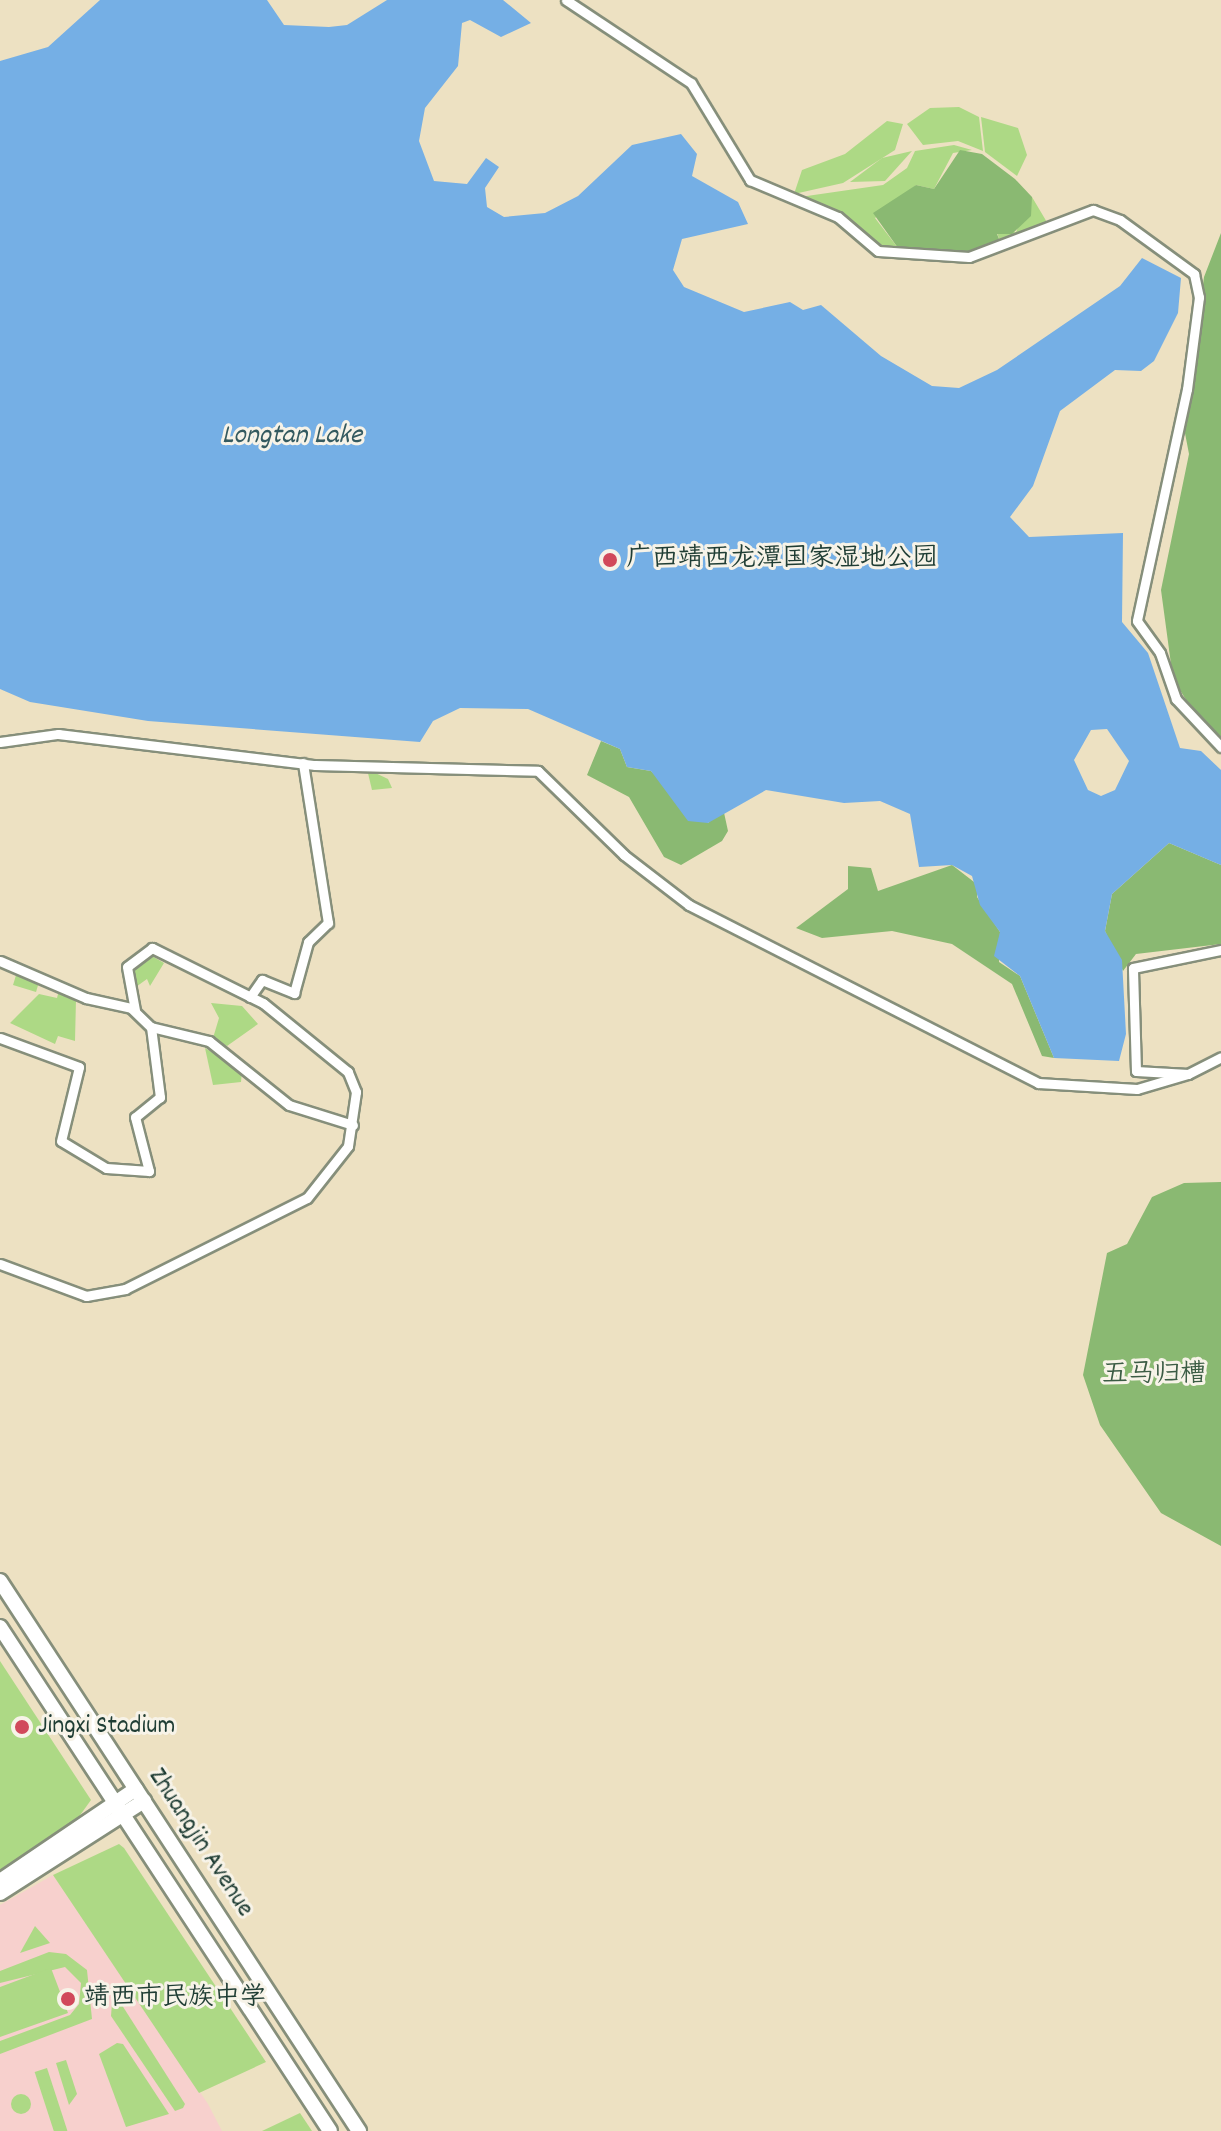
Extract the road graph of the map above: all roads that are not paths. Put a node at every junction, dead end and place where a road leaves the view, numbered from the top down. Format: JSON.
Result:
{"nodes":[{"id":1,"x":566,"y":0,"type":"edge"},
{"id":2,"x":0,"y":742,"type":"edge"},
{"id":3,"x":1221,"y":747,"type":"edge"},
{"id":4,"x":303,"y":763,"type":"junction"},
{"id":5,"x":1221,"y":950,"type":"edge"},
{"id":6,"x":0,"y":961,"type":"edge"},
{"id":7,"x":250,"y":997,"type":"junction"},
{"id":8,"x":135,"y":1010,"type":"junction"},
{"id":9,"x":151,"y":1027,"type":"junction"},
{"id":10,"x":0,"y":1038,"type":"edge"},
{"id":11,"x":1221,"y":1057,"type":"edge"},
{"id":12,"x":1188,"y":1074,"type":"junction"},
{"id":13,"x":353,"y":1125,"type":"junction"},
{"id":14,"x":0,"y":1264,"type":"edge"},
{"id":15,"x":0,"y":1581,"type":"edge"},
{"id":16,"x":0,"y":1627,"type":"edge"},
{"id":17,"x":140,"y":1795,"type":"junction"},
{"id":18,"x":120,"y":1808,"type":"junction"},
{"id":19,"x":0,"y":1881,"type":"edge"},
{"id":20,"x":0,"y":1893,"type":"edge"},
{"id":21,"x":330,"y":2131,"type":"edge"},
{"id":22,"x":359,"y":2131,"type":"edge"}],
"edges":[{"from":1,"to":3,"type":"street"},
{"from":2,"to":4,"type":"street"},
{"from":4,"to":7,"type":"street"},
{"from":4,"to":12,"type":"street"},
{"from":5,"to":12,"type":"street"},
{"from":6,"to":8,"type":"street"},
{"from":7,"to":8,"type":"street"},
{"from":7,"to":13,"type":"street"},
{"from":8,"to":9,"type":"street"},
{"from":9,"to":10,"type":"street"},
{"from":9,"to":13,"type":"street"},
{"from":11,"to":12,"type":"street"},
{"from":13,"to":14,"type":"street"},
{"from":15,"to":17,"type":"main road","name":"Zhuangjin Avenue"},
{"from":16,"to":18,"type":"main road","name":"Zhuangjin Avenue"},
{"from":17,"to":18,"type":"main road"},
{"from":17,"to":22,"type":"main road","name":"Zhuangjin Avenue"},
{"from":18,"to":19,"type":"main road"},
{"from":18,"to":20,"type":"main road"},
{"from":18,"to":21,"type":"main road","name":"Zhuangjin Avenue"}]}
